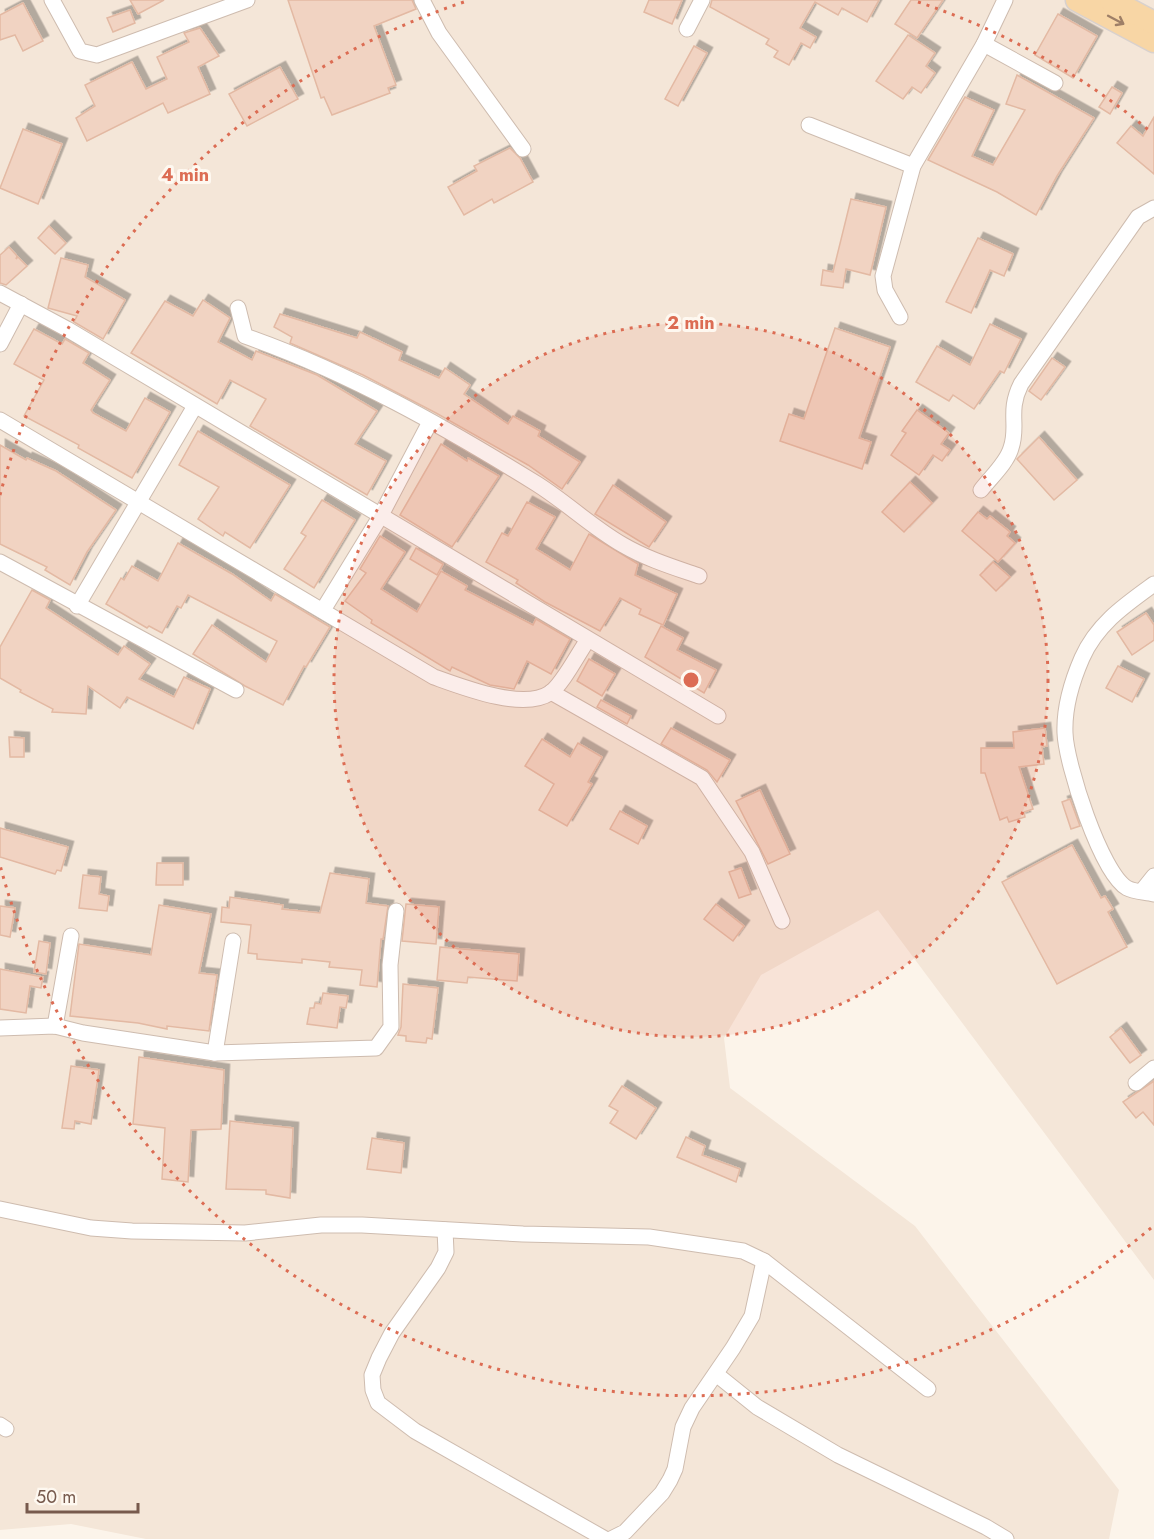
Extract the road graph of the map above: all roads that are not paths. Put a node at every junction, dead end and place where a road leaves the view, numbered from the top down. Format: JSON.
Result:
{"nodes":[{"id":1,"x":52,"y":0,"type":"edge"},
{"id":2,"x":247,"y":0,"type":"edge"},
{"id":3,"x":422,"y":0,"type":"edge"},
{"id":4,"x":702,"y":0,"type":"edge"},
{"id":5,"x":1005,"y":0,"type":"edge"},
{"id":6,"x":1077,"y":0,"type":"edge"},
{"id":7,"x":1111,"y":0,"type":"edge"},
{"id":8,"x":1154,"y":23,"type":"edge"},
{"id":9,"x":687,"y":29,"type":"dead end"},
{"id":10,"x":1154,"y":40,"type":"edge"},
{"id":11,"x":984,"y":44,"type":"junction"},
{"id":12,"x":1054,"y":83,"type":"dead end"},
{"id":13,"x":809,"y":124,"type":"dead end"},
{"id":14,"x":524,"y":149,"type":"dead end"},
{"id":15,"x":913,"y":166,"type":"junction"},
{"id":16,"x":1154,"y":208,"type":"edge"},
{"id":17,"x":0,"y":293,"type":"edge"},
{"id":18,"x":21,"y":304,"type":"junction"},
{"id":19,"x":238,"y":309,"type":"dead end"},
{"id":20,"x":900,"y":317,"type":"dead end"},
{"id":21,"x":0,"y":344,"type":"edge"},
{"id":22,"x":195,"y":406,"type":"junction"},
{"id":23,"x":0,"y":420,"type":"edge"},
{"id":24,"x":430,"y":422,"type":"junction"},
{"id":25,"x":981,"y":490,"type":"dead end"},
{"id":26,"x":139,"y":502,"type":"junction"},
{"id":27,"x":380,"y":517,"type":"junction"},
{"id":28,"x":0,"y":562,"type":"edge"},
{"id":29,"x":699,"y":576,"type":"dead end"},
{"id":30,"x":1154,"y":584,"type":"edge"},
{"id":31,"x":78,"y":606,"type":"junction"},
{"id":32,"x":323,"y":610,"type":"junction"},
{"id":33,"x":587,"y":641,"type":"junction"},
{"id":34,"x":236,"y":690,"type":"dead end"},
{"id":35,"x":552,"y":692,"type":"junction"},
{"id":36,"x":718,"y":716,"type":"dead end"},
{"id":37,"x":1154,"y":876,"type":"edge"},
{"id":38,"x":1148,"y":892,"type":"edge"},
{"id":39,"x":396,"y":911,"type":"dead end"},
{"id":40,"x":782,"y":921,"type":"dead end"},
{"id":41,"x":71,"y":936,"type":"dead end"},
{"id":42,"x":233,"y":941,"type":"dead end"},
{"id":43,"x":55,"y":1026,"type":"junction"},
{"id":44,"x":0,"y":1028,"type":"edge"},
{"id":45,"x":215,"y":1053,"type":"junction"},
{"id":46,"x":1154,"y":1068,"type":"edge"},
{"id":47,"x":1136,"y":1083,"type":"dead end"},
{"id":48,"x":0,"y":1209,"type":"edge"},
{"id":49,"x":445,"y":1230,"type":"junction"},
{"id":50,"x":765,"y":1261,"type":"junction"},
{"id":51,"x":716,"y":1374,"type":"junction"},
{"id":52,"x":928,"y":1389,"type":"dead end"},
{"id":53,"x":605,"y":1539,"type":"edge"},
{"id":54,"x":611,"y":1539,"type":"edge"},
{"id":55,"x":1006,"y":1539,"type":"edge"}],
"edges":[{"from":1,"to":2,"type":"street"},
{"from":3,"to":14,"type":"street"},
{"from":4,"to":9,"type":"street"},
{"from":5,"to":11,"type":"street"},
{"from":6,"to":10,"type":"main road","one_way":true},
{"from":7,"to":8,"type":"main road"},
{"from":11,"to":12,"type":"street"},
{"from":11,"to":15,"type":"street"},
{"from":13,"to":15,"type":"street"},
{"from":15,"to":20,"type":"street"},
{"from":16,"to":25,"type":"street"},
{"from":17,"to":18,"type":"street"},
{"from":18,"to":21,"type":"street"},
{"from":18,"to":22,"type":"street"},
{"from":19,"to":24,"type":"street"},
{"from":22,"to":26,"type":"street"},
{"from":22,"to":27,"type":"street"},
{"from":23,"to":26,"type":"street"},
{"from":24,"to":27,"type":"street"},
{"from":24,"to":29,"type":"street"},
{"from":26,"to":31,"type":"street"},
{"from":26,"to":32,"type":"street"},
{"from":27,"to":32,"type":"street"},
{"from":27,"to":33,"type":"street"},
{"from":28,"to":31,"type":"street"},
{"from":30,"to":38,"type":"street"},
{"from":31,"to":34,"type":"street"},
{"from":32,"to":35,"type":"street"},
{"from":33,"to":35,"type":"street"},
{"from":33,"to":36,"type":"street"},
{"from":35,"to":40,"type":"street"},
{"from":37,"to":38,"type":"street"},
{"from":39,"to":45,"type":"street"},
{"from":41,"to":43,"type":"street"},
{"from":42,"to":45,"type":"street"},
{"from":43,"to":44,"type":"street"},
{"from":43,"to":45,"type":"street"},
{"from":46,"to":47,"type":"street"},
{"from":48,"to":49,"type":"street"},
{"from":49,"to":50,"type":"street"},
{"from":49,"to":53,"type":"street"},
{"from":50,"to":51,"type":"street"},
{"from":50,"to":52,"type":"street"},
{"from":51,"to":54,"type":"street"},
{"from":51,"to":55,"type":"street"}]}
